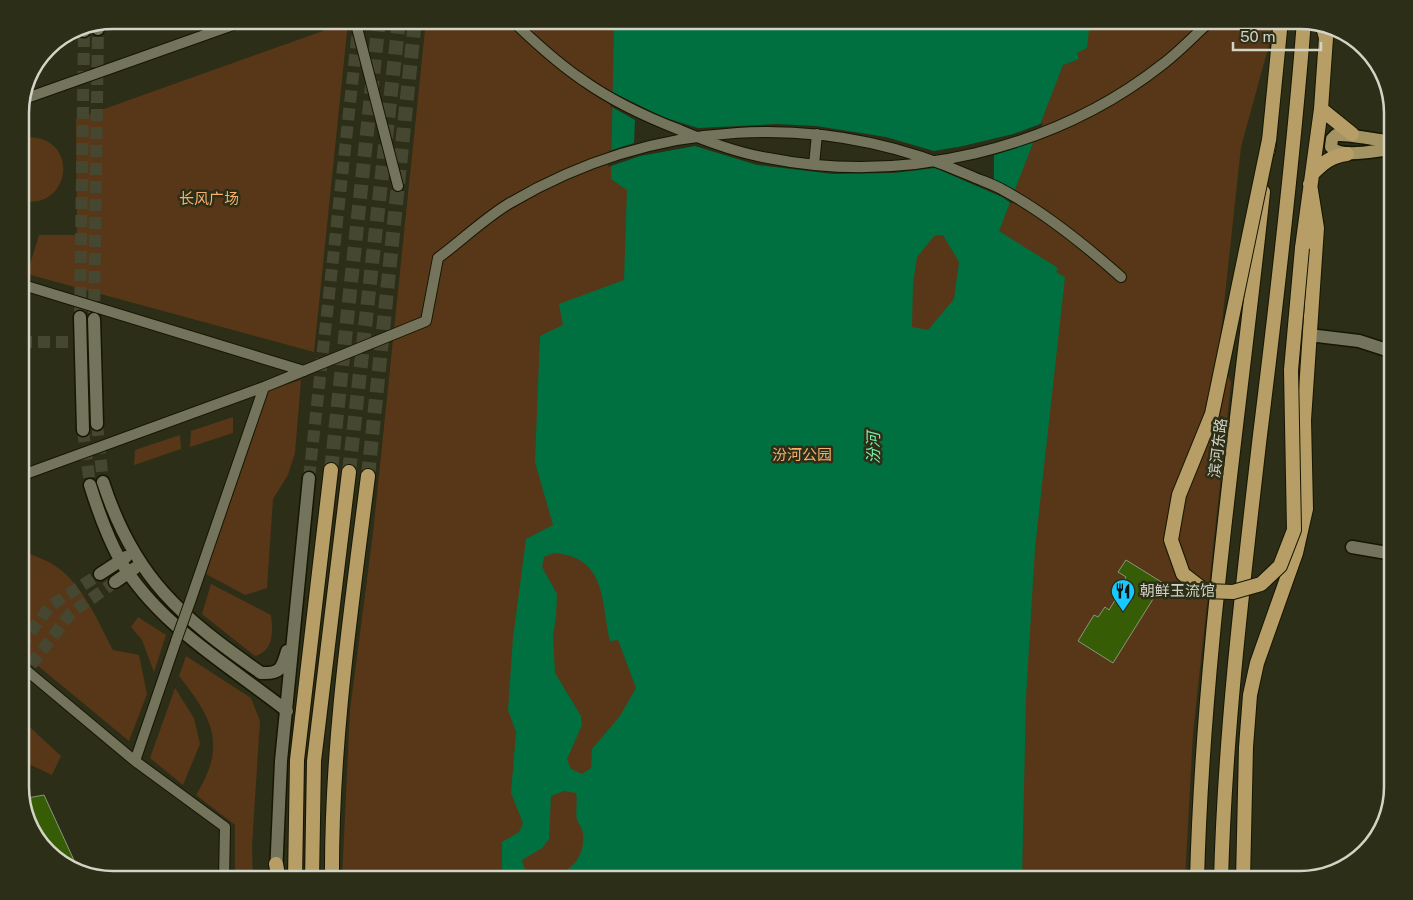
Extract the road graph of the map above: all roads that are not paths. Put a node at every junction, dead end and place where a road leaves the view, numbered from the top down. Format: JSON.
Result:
{"nodes":[{"id":1,"x":221,"y":29,"type":"edge"},
{"id":2,"x":357,"y":29,"type":"edge"},
{"id":3,"x":522,"y":29,"type":"edge"},
{"id":4,"x":1201,"y":29,"type":"edge"},
{"id":5,"x":1280,"y":29,"type":"edge"},
{"id":6,"x":1303,"y":29,"type":"edge"},
{"id":7,"x":1325,"y":33,"type":"edge"},
{"id":8,"x":31,"y":97,"type":"edge"},
{"id":9,"x":1320,"y":109,"type":"junction"},
{"id":10,"x":816,"y":134,"type":"junction"},
{"id":11,"x":1352,"y":134,"type":"junction"},
{"id":12,"x":1269,"y":140,"type":"junction"},
{"id":13,"x":1384,"y":141,"type":"edge"},
{"id":14,"x":1384,"y":151,"type":"edge"},
{"id":15,"x":1347,"y":154,"type":"junction"},
{"id":16,"x":814,"y":165,"type":"junction"},
{"id":17,"x":1311,"y":179,"type":"junction"},
{"id":18,"x":398,"y":186,"type":"dead end"},
{"id":19,"x":1121,"y":277,"type":"dead end"},
{"id":20,"x":29,"y":287,"type":"edge"},
{"id":21,"x":80,"y":317,"type":"tunnel mouth"},
{"id":22,"x":94,"y":318,"type":"tunnel mouth"},
{"id":23,"x":1309,"y":335,"type":"junction"},
{"id":24,"x":77,"y":342,"type":"junction"},
{"id":25,"x":94,"y":342,"type":"junction"},
{"id":26,"x":1384,"y":349,"type":"edge"},
{"id":27,"x":304,"y":371,"type":"junction"},
{"id":28,"x":264,"y":387,"type":"junction"},
{"id":29,"x":97,"y":424,"type":"tunnel mouth"},
{"id":30,"x":83,"y":430,"type":"tunnel mouth"},
{"id":31,"x":332,"y":470,"type":"tunnel mouth"},
{"id":32,"x":349,"y":472,"type":"tunnel mouth"},
{"id":33,"x":29,"y":473,"type":"edge"},
{"id":34,"x":368,"y":476,"type":"tunnel mouth"},
{"id":35,"x":309,"y":478,"type":"tunnel mouth"},
{"id":36,"x":103,"y":482,"type":"tunnel mouth"},
{"id":37,"x":90,"y":485,"type":"tunnel mouth"},
{"id":38,"x":1352,"y":547,"type":"dead end"},
{"id":39,"x":1384,"y":552,"type":"edge"},
{"id":40,"x":133,"y":554,"type":"junction"},
{"id":41,"x":121,"y":561,"type":"junction"},
{"id":42,"x":141,"y":564,"type":"junction"},
{"id":43,"x":129,"y":572,"type":"junction"},
{"id":44,"x":100,"y":574,"type":"tunnel mouth"},
{"id":45,"x":114,"y":582,"type":"tunnel mouth"},
{"id":46,"x":294,"y":624,"type":"junction"},
{"id":47,"x":29,"y":673,"type":"edge"},
{"id":48,"x":287,"y":711,"type":"junction"},
{"id":49,"x":1227,"y":751,"type":"junction"},
{"id":50,"x":135,"y":762,"type":"junction"},
{"id":51,"x":1243,"y":832,"type":"junction"},
{"id":52,"x":276,"y":864,"type":"joint"},
{"id":53,"x":224,"y":871,"type":"edge"},
{"id":54,"x":277,"y":871,"type":"edge"},
{"id":55,"x":294,"y":871,"type":"edge"},
{"id":56,"x":312,"y":871,"type":"edge"},
{"id":57,"x":332,"y":871,"type":"edge"},
{"id":58,"x":1197,"y":871,"type":"edge"},
{"id":59,"x":1221,"y":871,"type":"edge"},
{"id":60,"x":1243,"y":871,"type":"edge"}],
"edges":[{"from":1,"to":8,"type":"street"},
{"from":2,"to":18,"type":"street"},
{"from":3,"to":16,"type":"street"},
{"from":4,"to":16,"type":"street"},
{"from":5,"to":12,"type":"highway","name":"滨河东路"},
{"from":6,"to":49,"type":"highway"},
{"from":7,"to":9,"type":"highway"},
{"from":9,"to":11,"type":"highway"},
{"from":9,"to":17,"type":"highway"},
{"from":10,"to":16,"type":"street"},
{"from":10,"to":19,"type":"street"},
{"from":10,"to":27,"type":"street"},
{"from":11,"to":13,"type":"main road"},
{"from":11,"to":15,"type":"main road"},
{"from":12,"to":17,"type":"highway","bridge":true},
{"from":12,"to":58,"type":"highway","name":"滨河东路"},
{"from":14,"to":15,"type":"main road"},
{"from":15,"to":17,"type":"highway"},
{"from":17,"to":23,"type":"highway"},
{"from":20,"to":27,"type":"street"},
{"from":21,"to":24,"type":"street"},
{"from":22,"to":25,"type":"street"},
{"from":23,"to":26,"type":"street"},
{"from":23,"to":51,"type":"highway"},
{"from":24,"to":25,"type":"street"},
{"from":24,"to":30,"type":"street"},
{"from":25,"to":29,"type":"street"},
{"from":27,"to":28,"type":"street"},
{"from":28,"to":33,"type":"street"},
{"from":28,"to":50,"type":"street","bridge":true},
{"from":31,"to":55,"type":"highway"},
{"from":32,"to":56,"type":"highway"},
{"from":34,"to":57,"type":"highway"},
{"from":35,"to":46,"type":"street"},
{"from":36,"to":40,"type":"street"},
{"from":37,"to":41,"type":"street"},
{"from":38,"to":39,"type":"street"},
{"from":40,"to":41,"type":"street"},
{"from":40,"to":42,"type":"street"},
{"from":41,"to":43,"type":"street"},
{"from":41,"to":44,"type":"street"},
{"from":42,"to":43,"type":"street"},
{"from":42,"to":46,"type":"street"},
{"from":43,"to":45,"type":"street"},
{"from":43,"to":48,"type":"street"},
{"from":46,"to":48,"type":"street"},
{"from":47,"to":50,"type":"street"},
{"from":48,"to":52,"type":"street"},
{"from":49,"to":51,"type":"highway"},
{"from":49,"to":59,"type":"highway"},
{"from":50,"to":53,"type":"street"},
{"from":51,"to":60,"type":"highway"},
{"from":52,"to":54,"type":"highway"}]}
